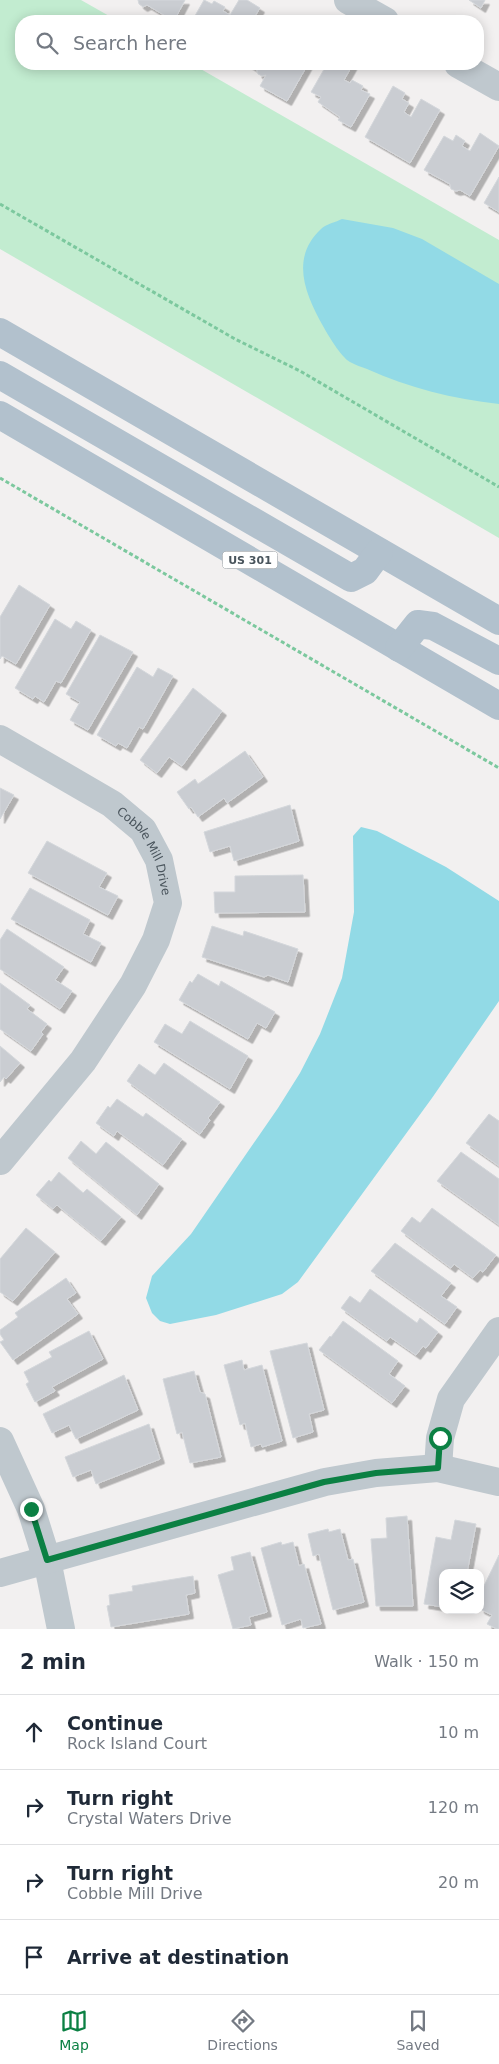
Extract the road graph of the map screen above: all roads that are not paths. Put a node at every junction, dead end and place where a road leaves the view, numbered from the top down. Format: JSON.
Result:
{"nodes":[{"id":1,"x":348,"y":0,"type":"edge"},
{"id":2,"x":374,"y":15,"type":"edge"},
{"id":3,"x":469,"y":70,"type":"edge"},
{"id":4,"x":499,"y":87,"type":"edge"},
{"id":5,"x":0,"y":332,"type":"edge"},
{"id":6,"x":0,"y":375,"type":"edge"},
{"id":7,"x":0,"y":415,"type":"edge"},
{"id":8,"x":379,"y":552,"type":"junction"},
{"id":9,"x":499,"y":622,"type":"edge"},
{"id":10,"x":399,"y":648,"type":"junction"},
{"id":11,"x":499,"y":662,"type":"edge"},
{"id":12,"x":499,"y":706,"type":"edge"},
{"id":13,"x":0,"y":739,"type":"edge"},
{"id":14,"x":0,"y":1161,"type":"edge"},
{"id":15,"x":499,"y":1331,"type":"edge"},
{"id":16,"x":0,"y":1441,"type":"edge"},
{"id":17,"x":438,"y":1468,"type":"junction"},
{"id":18,"x":499,"y":1482,"type":"edge"},
{"id":19,"x":47,"y":1560,"type":"junction"},
{"id":20,"x":0,"y":1573,"type":"edge"},
{"id":21,"x":61,"y":1629,"type":"edge"}],
"edges":[{"from":1,"to":2,"type":"street"},
{"from":3,"to":4,"type":"street"},
{"from":5,"to":8,"type":"main road"},
{"from":6,"to":8,"type":"main road"},
{"from":7,"to":10,"type":"main road","number":"US 301"},
{"from":8,"to":9,"type":"main road"},
{"from":10,"to":11,"type":"main road"},
{"from":10,"to":12,"type":"main road","number":"US 301"},
{"from":13,"to":14,"type":"street","name":"Cobble Mill Drive"},
{"from":15,"to":17,"type":"street"},
{"from":16,"to":19,"type":"street"},
{"from":17,"to":18,"type":"street"},
{"from":17,"to":19,"type":"street"},
{"from":19,"to":20,"type":"street"},
{"from":19,"to":21,"type":"street"}]}
